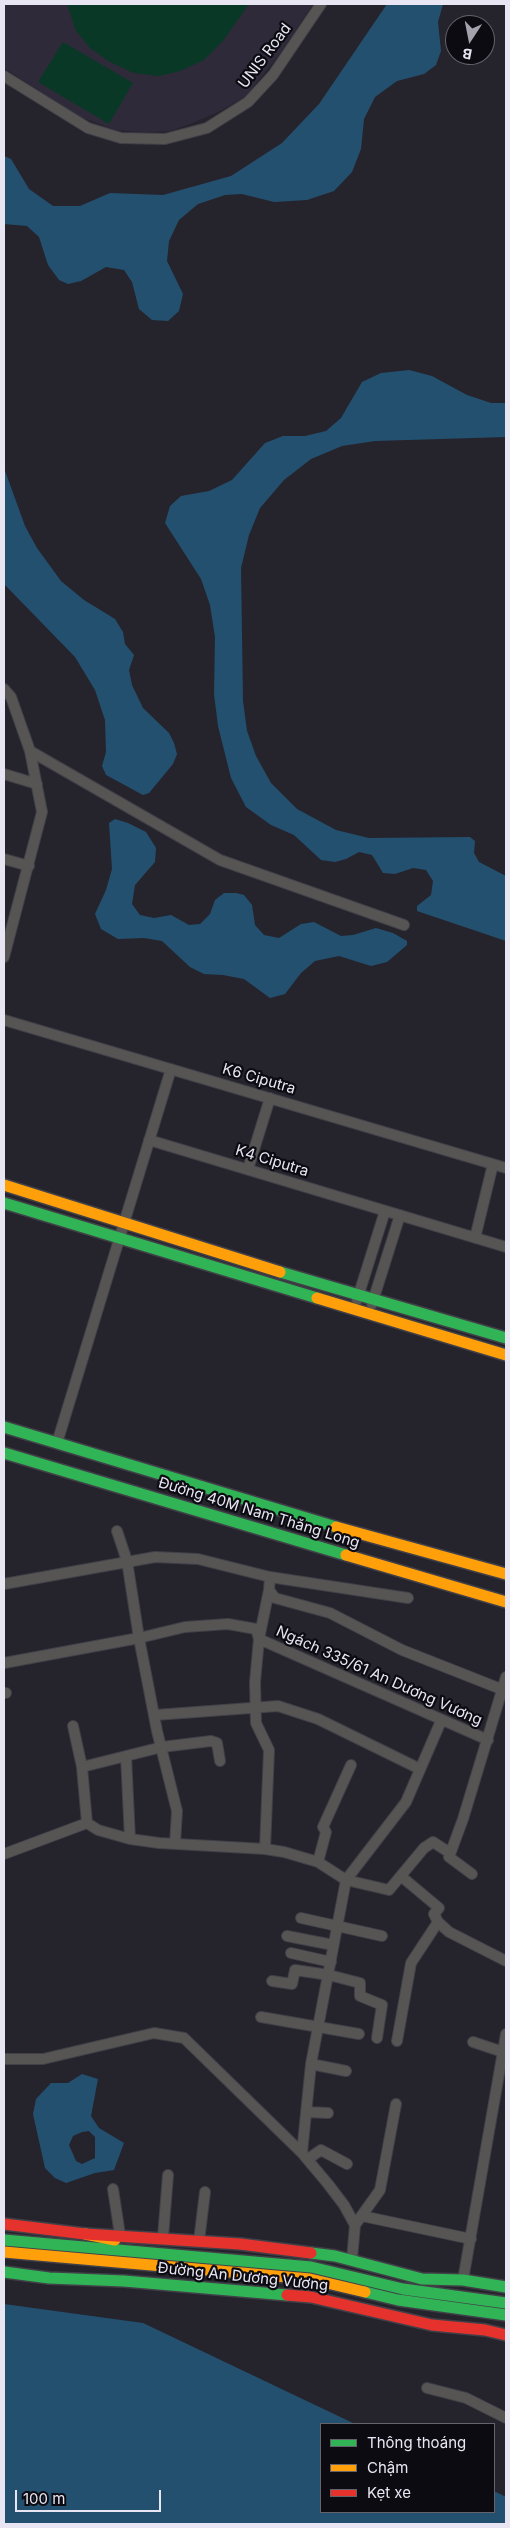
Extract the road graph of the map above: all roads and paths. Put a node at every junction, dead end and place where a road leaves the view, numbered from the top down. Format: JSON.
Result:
{"nodes":[{"id":1,"x":321,"y":4,"type":"edge"},
{"id":2,"x":4,"y":76,"type":"edge"},
{"id":3,"x":4,"y":689,"type":"edge"},
{"id":4,"x":30,"y":751,"type":"junction"},
{"id":5,"x":4,"y":774,"type":"edge"},
{"id":6,"x":37,"y":784,"type":"junction"},
{"id":7,"x":4,"y":859,"type":"edge"},
{"id":8,"x":29,"y":866,"type":"junction"},
{"id":9,"x":404,"y":925,"type":"dead end"},
{"id":10,"x":4,"y":956,"type":"edge"},
{"id":11,"x":4,"y":1020,"type":"edge"},
{"id":12,"x":171,"y":1069,"type":"junction"},
{"id":13,"x":270,"y":1098,"type":"junction"},
{"id":14,"x":149,"y":1140,"type":"junction"},
{"id":15,"x":494,"y":1164,"type":"junction"},
{"id":16,"x":506,"y":1168,"type":"edge"},
{"id":17,"x":248,"y":1169,"type":"junction"},
{"id":18,"x":4,"y":1185,"type":"edge"},
{"id":19,"x":4,"y":1203,"type":"edge"},
{"id":20,"x":385,"y":1211,"type":"junction"},
{"id":21,"x":400,"y":1215,"type":"junction"},
{"id":22,"x":123,"y":1224,"type":"junction"},
{"id":23,"x":118,"y":1238,"type":"junction"},
{"id":24,"x":475,"y":1238,"type":"junction"},
{"id":25,"x":506,"y":1247,"type":"edge"},
{"id":26,"x":358,"y":1295,"type":"junction"},
{"id":27,"x":373,"y":1299,"type":"junction"},
{"id":28,"x":354,"y":1310,"type":"junction"},
{"id":29,"x":368,"y":1314,"type":"junction"},
{"id":30,"x":506,"y":1338,"type":"edge"},
{"id":31,"x":506,"y":1355,"type":"edge"},
{"id":32,"x":4,"y":1427,"type":"edge"},
{"id":33,"x":57,"y":1443,"type":"junction"},
{"id":34,"x":4,"y":1453,"type":"edge"},
{"id":35,"x":117,"y":1531,"type":"dead end"},
{"id":36,"x":127,"y":1561,"type":"junction"},
{"id":37,"x":506,"y":1574,"type":"edge"},
{"id":38,"x":270,"y":1577,"type":"junction"},
{"id":39,"x":4,"y":1584,"type":"edge"},
{"id":40,"x":269,"y":1590,"type":"junction"},
{"id":41,"x":408,"y":1598,"type":"dead end"},
{"id":42,"x":506,"y":1602,"type":"edge"},
{"id":43,"x":139,"y":1638,"type":"junction"},
{"id":44,"x":259,"y":1639,"type":"junction"},
{"id":45,"x":4,"y":1663,"type":"edge"},
{"id":46,"x":506,"y":1677,"type":"edge"},
{"id":47,"x":504,"y":1690,"type":"edge"},
{"id":48,"x":257,"y":1707,"type":"junction"},
{"id":49,"x":155,"y":1715,"type":"junction"},
{"id":50,"x":441,"y":1721,"type":"junction"},
{"id":51,"x":74,"y":1726,"type":"dead end"},
{"id":52,"x":488,"y":1740,"type":"junction"},
{"id":53,"x":162,"y":1747,"type":"junction"},
{"id":54,"x":126,"y":1756,"type":"junction"},
{"id":55,"x":220,"y":1761,"type":"dead end"},
{"id":56,"x":351,"y":1765,"type":"dead end"},
{"id":57,"x":82,"y":1767,"type":"junction"},
{"id":58,"x":420,"y":1769,"type":"junction"},
{"id":59,"x":87,"y":1823,"type":"junction"},
{"id":60,"x":130,"y":1839,"type":"junction"},
{"id":61,"x":175,"y":1844,"type":"junction"},
{"id":62,"x":265,"y":1849,"type":"junction"},
{"id":63,"x":450,"y":1853,"type":"junction"},
{"id":64,"x":4,"y":1854,"type":"edge"},
{"id":65,"x":318,"y":1862,"type":"junction"},
{"id":66,"x":472,"y":1874,"type":"dead end"},
{"id":67,"x":402,"y":1877,"type":"junction"},
{"id":68,"x":346,"y":1880,"type":"junction"},
{"id":69,"x":300,"y":1918,"type":"dead end"},
{"id":70,"x":438,"y":1922,"type":"junction"},
{"id":71,"x":336,"y":1927,"type":"junction"},
{"id":72,"x":287,"y":1936,"type":"dead end"},
{"id":73,"x":382,"y":1936,"type":"dead end"},
{"id":74,"x":333,"y":1946,"type":"junction"},
{"id":75,"x":291,"y":1953,"type":"dead end"},
{"id":76,"x":506,"y":1961,"type":"edge"},
{"id":77,"x":331,"y":1962,"type":"junction"},
{"id":78,"x":329,"y":1975,"type":"junction"},
{"id":79,"x":272,"y":1981,"type":"dead end"},
{"id":80,"x":261,"y":2018,"type":"dead end"},
{"id":81,"x":319,"y":2026,"type":"junction"},
{"id":82,"x":359,"y":2034,"type":"dead end"},
{"id":83,"x":506,"y":2034,"type":"edge"},
{"id":84,"x":377,"y":2038,"type":"dead end"},
{"id":85,"x":397,"y":2041,"type":"dead end"},
{"id":86,"x":473,"y":2042,"type":"dead end"},
{"id":87,"x":504,"y":2052,"type":"edge"},
{"id":88,"x":4,"y":2059,"type":"edge"},
{"id":89,"x":312,"y":2064,"type":"junction"},
{"id":90,"x":346,"y":2071,"type":"dead end"},
{"id":91,"x":396,"y":2104,"type":"dead end"},
{"id":92,"x":307,"y":2112,"type":"junction"},
{"id":93,"x":328,"y":2113,"type":"dead end"},
{"id":94,"x":305,"y":2156,"type":"junction"},
{"id":95,"x":347,"y":2164,"type":"dead end"},
{"id":96,"x":168,"y":2175,"type":"dead end"},
{"id":97,"x":113,"y":2189,"type":"dead end"},
{"id":98,"x":205,"y":2192,"type":"dead end"},
{"id":99,"x":362,"y":2216,"type":"junction"},
{"id":100,"x":4,"y":2224,"type":"edge"},
{"id":101,"x":355,"y":2225,"type":"junction"},
{"id":102,"x":85,"y":2234,"type":"junction"},
{"id":103,"x":120,"y":2235,"type":"junction"},
{"id":104,"x":163,"y":2237,"type":"junction"},
{"id":105,"x":471,"y":2239,"type":"junction"},
{"id":106,"x":4,"y":2240,"type":"edge"},
{"id":107,"x":199,"y":2241,"type":"junction"},
{"id":108,"x":4,"y":2252,"type":"edge"},
{"id":109,"x":186,"y":2256,"type":"junction"},
{"id":110,"x":352,"y":2259,"type":"junction"},
{"id":111,"x":4,"y":2272,"type":"edge"},
{"id":112,"x":311,"y":2273,"type":"junction"},
{"id":113,"x":353,"y":2276,"type":"junction"},
{"id":114,"x":463,"y":2280,"type":"junction"},
{"id":115,"x":506,"y":2287,"type":"edge"},
{"id":116,"x":350,"y":2288,"type":"junction"},
{"id":117,"x":506,"y":2294,"type":"edge"},
{"id":118,"x":460,"y":2295,"type":"junction"},
{"id":119,"x":506,"y":2303,"type":"edge"},
{"id":120,"x":506,"y":2315,"type":"edge"},
{"id":121,"x":506,"y":2335,"type":"edge"},
{"id":122,"x":427,"y":2388,"type":"dead end"},
{"id":123,"x":506,"y":2418,"type":"edge"}],
"edges":[{"from":1,"to":2,"type":"street","name":"UNIS Road"},
{"from":3,"to":4,"type":"street"},
{"from":4,"to":6,"type":"street"},
{"from":4,"to":9,"type":"street"},
{"from":5,"to":6,"type":"street"},
{"from":6,"to":8,"type":"street"},
{"from":7,"to":8,"type":"street"},
{"from":8,"to":10,"type":"street"},
{"from":11,"to":12,"type":"street","name":"K6 Ciputra"},
{"from":12,"to":13,"type":"street","name":"K6 Ciputra"},
{"from":12,"to":14,"type":"street"},
{"from":13,"to":15,"type":"street","name":"K6 Ciputra"},
{"from":13,"to":17,"type":"street"},
{"from":14,"to":17,"type":"street","name":"K4 Ciputra"},
{"from":14,"to":22,"type":"street"},
{"from":15,"to":16,"type":"street","name":"K6 Ciputra"},
{"from":15,"to":24,"type":"street"},
{"from":17,"to":20,"type":"street","name":"K4 Ciputra"},
{"from":18,"to":22,"type":"street"},
{"from":19,"to":23,"type":"street"},
{"from":20,"to":21,"type":"street","name":"K4 Ciputra"},
{"from":20,"to":26,"type":"street"},
{"from":21,"to":24,"type":"street","name":"K4 Ciputra"},
{"from":21,"to":27,"type":"street"},
{"from":22,"to":23,"type":"street"},
{"from":22,"to":26,"type":"street"},
{"from":23,"to":28,"type":"street"},
{"from":23,"to":33,"type":"street"},
{"from":24,"to":25,"type":"street","name":"K4 Ciputra"},
{"from":26,"to":27,"type":"street"},
{"from":26,"to":28,"type":"street"},
{"from":27,"to":29,"type":"street"},
{"from":27,"to":30,"type":"street"},
{"from":28,"to":29,"type":"street"},
{"from":29,"to":31,"type":"street"},
{"from":32,"to":33,"type":"street","name":"Đường 40M Nam Thăng Long"},
{"from":33,"to":37,"type":"street","name":"Đường 40M Nam Thăng Long"},
{"from":34,"to":42,"type":"street","name":"Đường 40M Nam Thăng Long"},
{"from":35,"to":36,"type":"street"},
{"from":36,"to":38,"type":"street"},
{"from":36,"to":39,"type":"street"},
{"from":36,"to":43,"type":"street"},
{"from":38,"to":40,"type":"street"},
{"from":38,"to":41,"type":"street"},
{"from":40,"to":44,"type":"street"},
{"from":40,"to":47,"type":"street"},
{"from":43,"to":44,"type":"street","name":"Ngách 335/61 An Dương Vương"},
{"from":43,"to":45,"type":"street"},
{"from":43,"to":49,"type":"street"},
{"from":44,"to":48,"type":"street"},
{"from":44,"to":50,"type":"street","name":"Ngách 335/61 An Dương Vương"},
{"from":46,"to":47,"type":"street"},
{"from":47,"to":52,"type":"street"},
{"from":48,"to":49,"type":"street"},
{"from":48,"to":58,"type":"street"},
{"from":48,"to":62,"type":"street"},
{"from":49,"to":53,"type":"street"},
{"from":50,"to":52,"type":"street","name":"Ngách 335/61 An Dương Vương"},
{"from":50,"to":58,"type":"street"},
{"from":51,"to":57,"type":"street"},
{"from":52,"to":63,"type":"street"},
{"from":53,"to":54,"type":"street"},
{"from":53,"to":55,"type":"street"},
{"from":53,"to":61,"type":"street"},
{"from":54,"to":57,"type":"street"},
{"from":54,"to":60,"type":"street"},
{"from":56,"to":65,"type":"street"},
{"from":57,"to":59,"type":"street"},
{"from":58,"to":68,"type":"street"},
{"from":59,"to":60,"type":"street"},
{"from":59,"to":64,"type":"street"},
{"from":60,"to":61,"type":"street"},
{"from":61,"to":62,"type":"street"},
{"from":62,"to":65,"type":"street"},
{"from":63,"to":66,"type":"street"},
{"from":63,"to":67,"type":"street"},
{"from":65,"to":68,"type":"street"},
{"from":67,"to":68,"type":"street"},
{"from":67,"to":70,"type":"street"},
{"from":68,"to":71,"type":"street"},
{"from":69,"to":71,"type":"street"},
{"from":70,"to":76,"type":"street"},
{"from":70,"to":85,"type":"street"},
{"from":71,"to":73,"type":"street"},
{"from":71,"to":74,"type":"street"},
{"from":72,"to":74,"type":"street"},
{"from":74,"to":77,"type":"street"},
{"from":75,"to":77,"type":"street"},
{"from":77,"to":78,"type":"street"},
{"from":78,"to":79,"type":"street"},
{"from":78,"to":81,"type":"street"},
{"from":78,"to":84,"type":"street"},
{"from":80,"to":81,"type":"street"},
{"from":81,"to":82,"type":"street"},
{"from":81,"to":89,"type":"street"},
{"from":83,"to":87,"type":"street"},
{"from":86,"to":87,"type":"street"},
{"from":87,"to":105,"type":"street"},
{"from":88,"to":94,"type":"street"},
{"from":89,"to":90,"type":"street"},
{"from":89,"to":92,"type":"street"},
{"from":91,"to":99,"type":"street"},
{"from":92,"to":93,"type":"street"},
{"from":92,"to":94,"type":"street"},
{"from":94,"to":95,"type":"street"},
{"from":94,"to":101,"type":"street"},
{"from":96,"to":104,"type":"street"},
{"from":97,"to":103,"type":"street"},
{"from":98,"to":107,"type":"street"},
{"from":99,"to":101,"type":"street"},
{"from":99,"to":105,"type":"street"},
{"from":100,"to":102,"type":"street","name":"Đường An Dương Vương"},
{"from":101,"to":110,"type":"street"},
{"from":102,"to":103,"type":"street","name":"Đường An Dương Vương"},
{"from":102,"to":109,"type":"street"},
{"from":103,"to":104,"type":"street","name":"Đường An Dương Vương"},
{"from":104,"to":107,"type":"street","name":"Đường An Dương Vương"},
{"from":105,"to":114,"type":"street"},
{"from":106,"to":109,"type":"street","name":"Đường An Dương Vương"},
{"from":107,"to":110,"type":"street","name":"Đường An Dương Vương"},
{"from":108,"to":112,"type":"street","name":"Đường An Dương Vương"},
{"from":109,"to":112,"type":"street","name":"Đường An Dương Vương"},
{"from":110,"to":114,"type":"street","name":"Đường An Dương Vương"},
{"from":111,"to":121,"type":"street","name":"Đường An Dương Vương"},
{"from":112,"to":113,"type":"street","name":"Đường An Dương Vương"},
{"from":112,"to":116,"type":"street","name":"Đường An Dương Vương"},
{"from":113,"to":116,"type":"street"},
{"from":113,"to":118,"type":"street","name":"Đường An Dương Vương"},
{"from":114,"to":115,"type":"street","name":"Đường An Dương Vương"},
{"from":116,"to":120,"type":"street","name":"Đường An Dương Vương"},
{"from":117,"to":118,"type":"street"},
{"from":118,"to":119,"type":"street","name":"Đường An Dương Vương"},
{"from":122,"to":123,"type":"street"}]}
